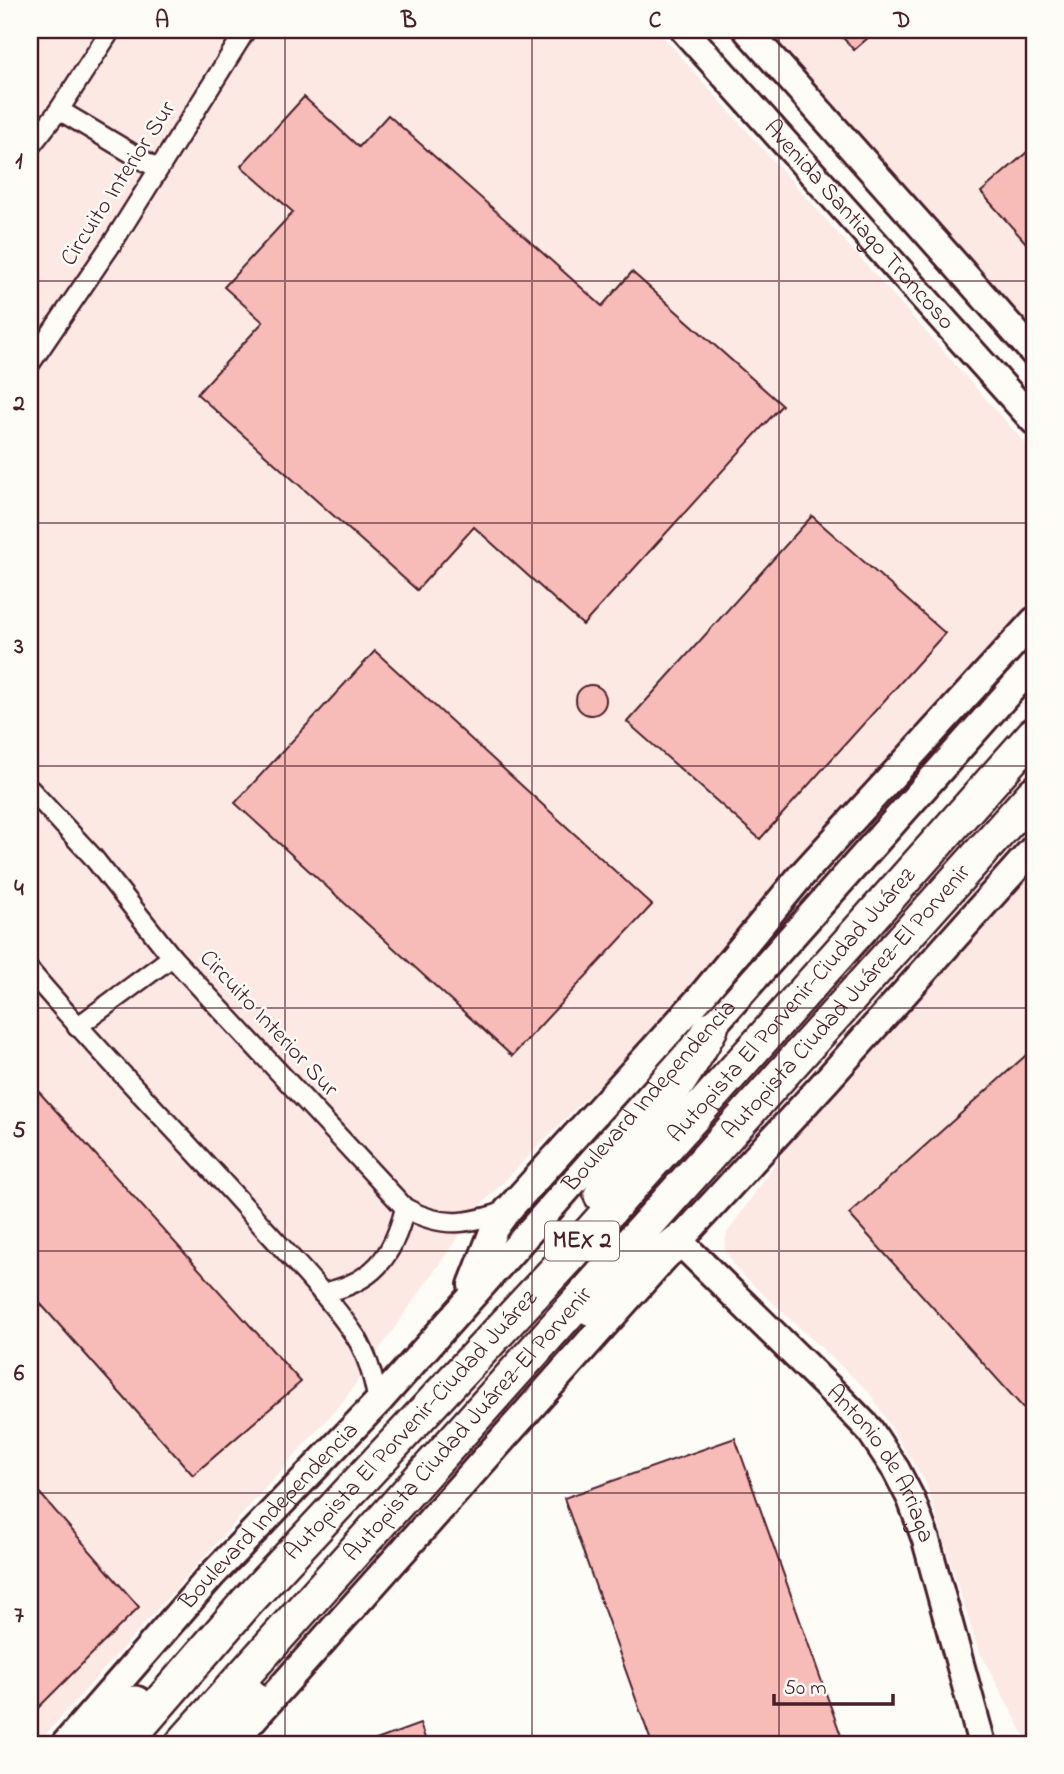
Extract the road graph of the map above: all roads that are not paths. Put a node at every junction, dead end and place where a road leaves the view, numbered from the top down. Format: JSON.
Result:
{"nodes":[{"id":1,"x":111,"y":30,"type":"edge"},
{"id":2,"x":246,"y":30,"type":"edge"},
{"id":3,"x":684,"y":30,"type":"edge"},
{"id":4,"x":747,"y":30,"type":"edge"},
{"id":5,"x":59,"y":110,"type":"junction"},
{"id":6,"x":30,"y":147,"type":"edge"},
{"id":7,"x":158,"y":169,"type":"junction"},
{"id":8,"x":1034,"y":353,"type":"edge"},
{"id":9,"x":30,"y":364,"type":"edge"},
{"id":10,"x":1034,"y":421,"type":"edge"},
{"id":11,"x":1034,"y":621,"type":"edge"},
{"id":12,"x":1034,"y":664,"type":"edge"},
{"id":13,"x":979,"y":727,"type":"junction"},
{"id":14,"x":1034,"y":734,"type":"edge"},
{"id":15,"x":30,"y":789,"type":"edge"},
{"id":16,"x":1034,"y":793,"type":"edge"},
{"id":17,"x":1034,"y":848,"type":"edge"},
{"id":18,"x":800,"y":877,"type":"junction"},
{"id":19,"x":172,"y":957,"type":"junction"},
{"id":20,"x":30,"y":971,"type":"edge"},
{"id":21,"x":78,"y":1027,"type":"junction"},
{"id":22,"x":711,"y":1028,"type":"junction"},
{"id":23,"x":405,"y":1208,"type":"junction"},
{"id":24,"x":507,"y":1211,"type":"junction"},
{"id":25,"x":679,"y":1241,"type":"junction"},
{"id":26,"x":570,"y":1255,"type":"junction"},
{"id":27,"x":322,"y":1293,"type":"junction"},
{"id":28,"x":466,"y":1302,"type":"junction"},
{"id":29,"x":526,"y":1360,"type":"junction"},
{"id":30,"x":378,"y":1402,"type":"junction"},
{"id":31,"x":246,"y":1603,"type":"junction"},
{"id":32,"x":309,"y":1603,"type":"junction"},
{"id":33,"x":65,"y":1744,"type":"edge"},
{"id":34,"x":93,"y":1744,"type":"edge"},
{"id":35,"x":124,"y":1744,"type":"edge"},
{"id":36,"x":182,"y":1744,"type":"edge"},
{"id":37,"x":216,"y":1744,"type":"edge"},
{"id":38,"x":231,"y":1744,"type":"edge"},
{"id":39,"x":982,"y":1744,"type":"edge"}],
"edges":[{"from":1,"to":5,"type":"street"},
{"from":2,"to":7,"type":"street","name":"Circuito Interior Sur"},
{"from":3,"to":10,"type":"main road","name":"Avenida Santiago Troncoso"},
{"from":4,"to":8,"type":"main road","name":"Avenida Santiago Troncoso"},
{"from":5,"to":6,"type":"street"},
{"from":5,"to":7,"type":"street"},
{"from":7,"to":9,"type":"street","name":"Circuito Interior Sur"},
{"from":11,"to":18,"type":"main road"},
{"from":12,"to":13,"type":"main road","name":"Boulevard Independencia","number":"MEX 2"},
{"from":13,"to":18,"type":"main road"},
{"from":13,"to":22,"type":"main road","name":"Boulevard Independencia","number":"MEX 2"},
{"from":14,"to":26,"type":"highway","name":"Autopista El Porvenir-Ciudad Juárez","number":"MEX 2"},
{"from":15,"to":19,"type":"street","name":"Circuito Interior Sur"},
{"from":16,"to":29,"type":"highway","name":"Autopista Ciudad Juárez-El Porvenir","number":"MEX 2"},
{"from":17,"to":25,"type":"main road","number":"MEX 2"},
{"from":18,"to":24,"type":"main road"},
{"from":19,"to":21,"type":"street"},
{"from":19,"to":23,"type":"street","name":"Circuito Interior Sur"},
{"from":20,"to":21,"type":"street"},
{"from":21,"to":27,"type":"street"},
{"from":22,"to":26,"type":"highway"},
{"from":22,"to":28,"type":"main road","name":"Boulevard Independencia","number":"MEX 2"},
{"from":23,"to":24,"type":"street","name":"Circuito Interior Sur"},
{"from":23,"to":27,"type":"street"},
{"from":24,"to":28,"type":"main road"},
{"from":25,"to":29,"type":"highway"},
{"from":25,"to":38,"type":"main road","number":"MEX 2"},
{"from":25,"to":39,"type":"main road","name":"Antonio de Arriaga"},
{"from":26,"to":31,"type":"highway","name":"Autopista El Porvenir-Ciudad Juárez","number":"MEX 2"},
{"from":27,"to":30,"type":"street"},
{"from":28,"to":30,"type":"main road","name":"Boulevard Independencia","number":"MEX 2"},
{"from":29,"to":32,"type":"highway","name":"Autopista Ciudad Juárez-El Porvenir","number":"MEX 2"},
{"from":30,"to":33,"type":"main road","name":"Boulevard Independencia","number":"MEX 2"},
{"from":31,"to":34,"type":"highway"},
{"from":31,"to":35,"type":"highway","name":"Autopista El Porvenir-Ciudad Juárez","number":"MEX 2"},
{"from":32,"to":36,"type":"highway","name":"Autopista Ciudad Juárez-El Porvenir","number":"MEX 2"},
{"from":32,"to":37,"type":"highway"}]}
